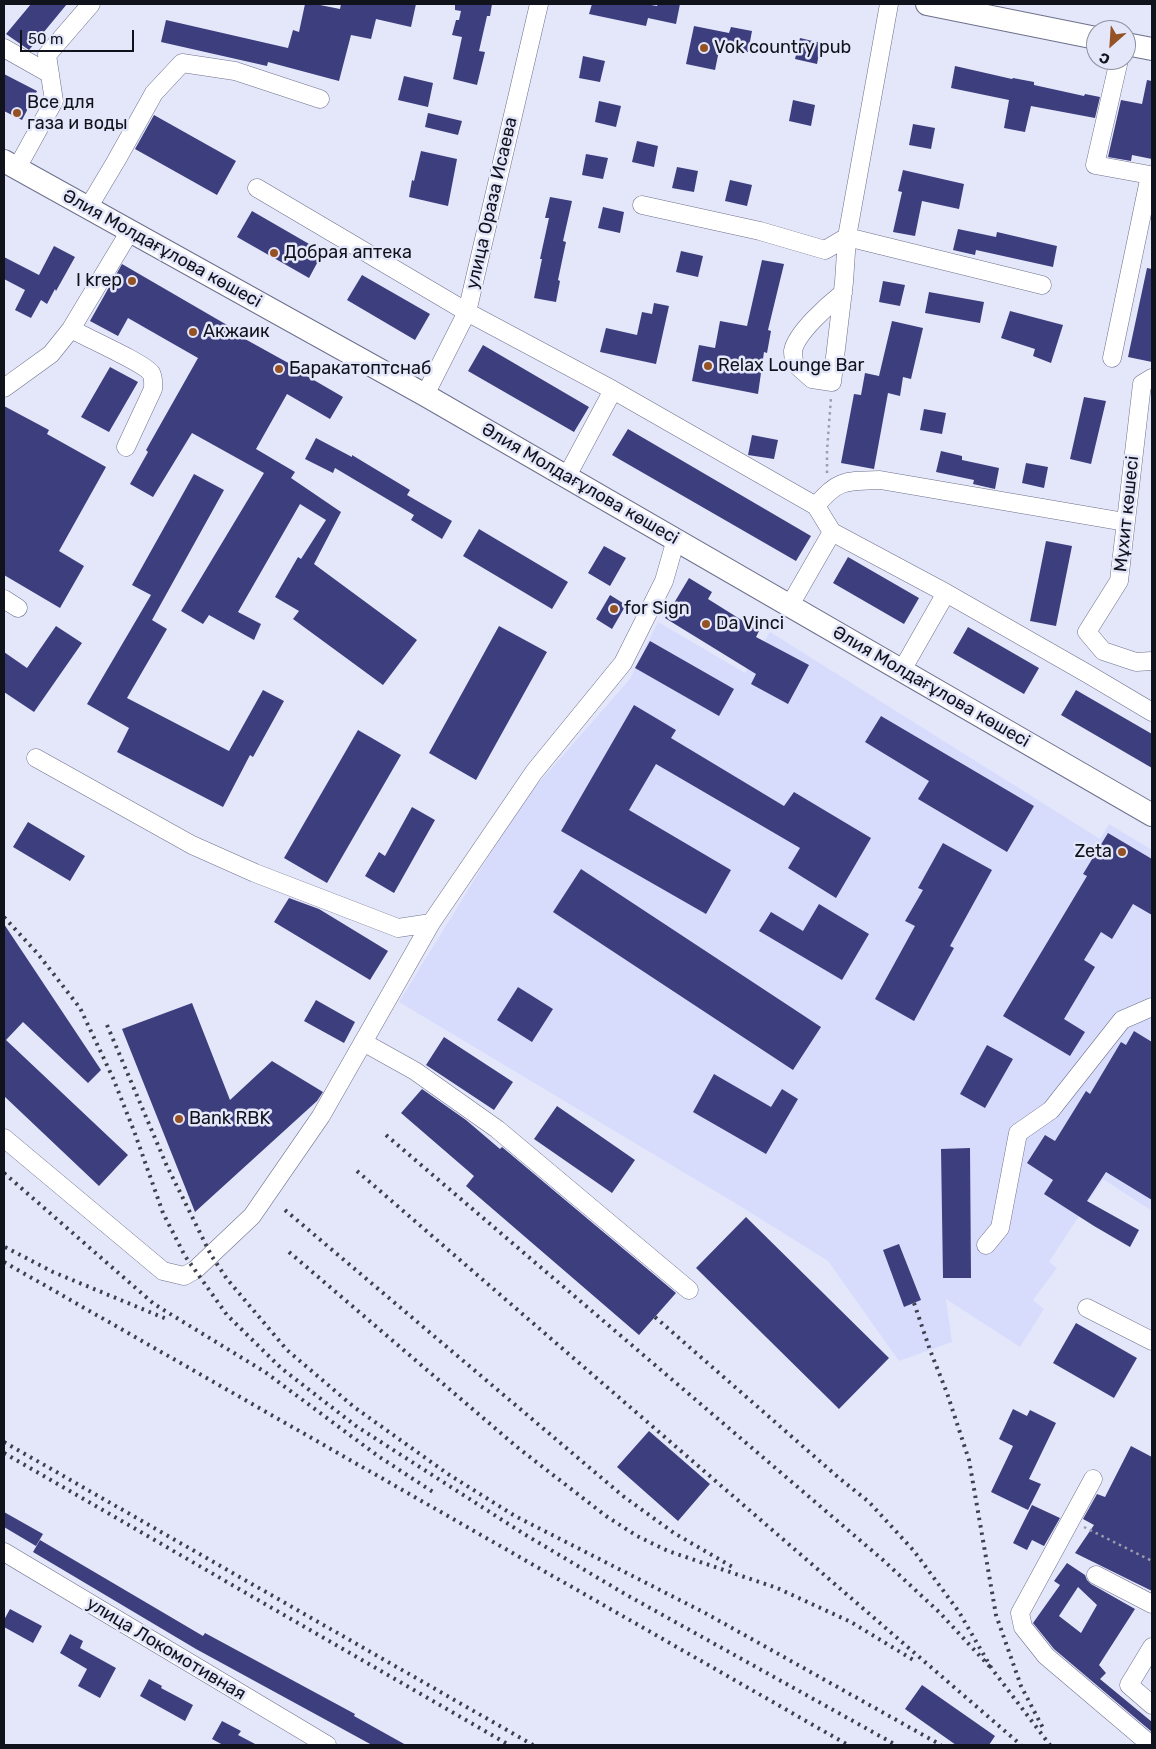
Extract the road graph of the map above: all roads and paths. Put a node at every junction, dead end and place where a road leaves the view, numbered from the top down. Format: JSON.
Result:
{"nodes":[{"id":1,"x":91,"y":4,"type":"edge"},
{"id":2,"x":539,"y":4,"type":"edge"},
{"id":3,"x":889,"y":4,"type":"edge"},
{"id":4,"x":927,"y":4,"type":"edge"},
{"id":5,"x":1086,"y":36,"type":"edge"},
{"id":6,"x":1136,"y":46,"type":"edge"},
{"id":7,"x":4,"y":48,"type":"edge"},
{"id":8,"x":1152,"y":49,"type":"edge"},
{"id":9,"x":1117,"y":70,"type":"edge"},
{"id":10,"x":50,"y":74,"type":"junction"},
{"id":11,"x":320,"y":99,"type":"dead end"},
{"id":12,"x":10,"y":165,"type":"edge"},
{"id":13,"x":257,"y":188,"type":"dead end"},
{"id":14,"x":642,"y":205,"type":"dead end"},
{"id":15,"x":88,"y":208,"type":"junction"},
{"id":16,"x":130,"y":231,"type":"junction"},
{"id":17,"x":847,"y":237,"type":"junction"},
{"id":18,"x":1042,"y":285,"type":"dead end"},
{"id":19,"x":843,"y":293,"type":"junction"},
{"id":20,"x":467,"y":312,"type":"junction"},
{"id":21,"x":71,"y":329,"type":"junction"},
{"id":22,"x":1112,"y":358,"type":"dead end"},
{"id":23,"x":832,"y":382,"type":"junction"},
{"id":24,"x":1149,"y":383,"type":"edge"},
{"id":25,"x":4,"y":388,"type":"edge"},
{"id":26,"x":613,"y":390,"type":"junction"},
{"id":27,"x":425,"y":395,"type":"junction"},
{"id":28,"x":126,"y":447,"type":"dead end"},
{"id":29,"x":567,"y":476,"type":"junction"},
{"id":30,"x":827,"y":491,"type":"junction"},
{"id":31,"x":816,"y":506,"type":"junction"},
{"id":32,"x":1125,"y":522,"type":"junction"},
{"id":33,"x":832,"y":532,"type":"junction"},
{"id":34,"x":676,"y":539,"type":"junction"},
{"id":35,"x":946,"y":594,"type":"junction"},
{"id":36,"x":790,"y":605,"type":"junction"},
{"id":37,"x":1152,"y":661,"type":"edge"},
{"id":38,"x":902,"y":670,"type":"junction"},
{"id":39,"x":1152,"y":712,"type":"edge"},
{"id":40,"x":36,"y":758,"type":"dead end"},
{"id":41,"x":1152,"y":815,"type":"edge"},
{"id":42,"x":431,"y":923,"type":"junction"},
{"id":43,"x":1152,"y":1007,"type":"edge"},
{"id":44,"x":363,"y":1042,"type":"junction"},
{"id":45,"x":4,"y":1138,"type":"edge"},
{"id":46,"x":986,"y":1245,"type":"dead end"},
{"id":47,"x":689,"y":1290,"type":"dead end"},
{"id":48,"x":1087,"y":1308,"type":"dead end"},
{"id":49,"x":1152,"y":1341,"type":"edge"},
{"id":50,"x":1093,"y":1478,"type":"dead end"},
{"id":51,"x":1071,"y":1520,"type":"junction"},
{"id":52,"x":4,"y":1552,"type":"edge"},
{"id":53,"x":1152,"y":1561,"type":"edge"},
{"id":54,"x":1096,"y":1575,"type":"dead end"},
{"id":55,"x":1152,"y":1604,"type":"edge"},
{"id":56,"x":1152,"y":1647,"type":"edge"},
{"id":57,"x":1152,"y":1705,"type":"edge"},
{"id":58,"x":327,"y":1745,"type":"edge"},
{"id":59,"x":1151,"y":1745,"type":"edge"}],
"edges":[{"from":1,"to":10,"type":"street"},
{"from":2,"to":20,"type":"street","name":"улица Ораза Исаева"},
{"from":3,"to":17,"type":"street"},
{"from":4,"to":5,"type":"main road"},
{"from":6,"to":8,"type":"main road"},
{"from":7,"to":10,"type":"street"},
{"from":9,"to":22,"type":"street"},
{"from":10,"to":12,"type":"street"},
{"from":11,"to":15,"type":"street"},
{"from":12,"to":15,"type":"main road","name":"Әлия Молдағұлова көшесі"},
{"from":13,"to":20,"type":"street"},
{"from":14,"to":17,"type":"street"},
{"from":15,"to":16,"type":"main road","name":"Әлия Молдағұлова көшесі"},
{"from":16,"to":21,"type":"street"},
{"from":16,"to":27,"type":"main road","name":"Әлия Молдағұлова көшесі"},
{"from":17,"to":18,"type":"street"},
{"from":17,"to":19,"type":"street"},
{"from":19,"to":23,"type":"street"},
{"from":19,"to":23,"type":"street"},
{"from":20,"to":26,"type":"street"},
{"from":20,"to":27,"type":"street","name":"улица Ораза Исаева"},
{"from":21,"to":25,"type":"street"},
{"from":21,"to":28,"type":"street"},
{"from":23,"to":30,"type":"path"},
{"from":24,"to":32,"type":"street","name":"Мұхит көшесі"},
{"from":26,"to":29,"type":"street"},
{"from":26,"to":31,"type":"street"},
{"from":27,"to":29,"type":"main road","name":"Әлия Молдағұлова көшесі"},
{"from":29,"to":34,"type":"main road","name":"Әлия Молдағұлова көшесі"},
{"from":30,"to":31,"type":"street"},
{"from":30,"to":32,"type":"street"},
{"from":31,"to":33,"type":"street"},
{"from":32,"to":37,"type":"street","name":"Мұхит көшесі"},
{"from":33,"to":35,"type":"street"},
{"from":33,"to":36,"type":"street"},
{"from":34,"to":36,"type":"main road","name":"Әлия Молдағұлова көшесі"},
{"from":34,"to":42,"type":"street"},
{"from":35,"to":38,"type":"street"},
{"from":35,"to":39,"type":"street"},
{"from":36,"to":38,"type":"main road","name":"Әлия Молдағұлова көшесі"},
{"from":38,"to":41,"type":"main road","name":"Әлия Молдағұлова көшесі"},
{"from":40,"to":42,"type":"street"},
{"from":42,"to":44,"type":"street"},
{"from":43,"to":46,"type":"street"},
{"from":44,"to":45,"type":"street"},
{"from":44,"to":47,"type":"street"},
{"from":48,"to":49,"type":"street"},
{"from":50,"to":51,"type":"street"},
{"from":51,"to":53,"type":"path"},
{"from":51,"to":59,"type":"street"},
{"from":52,"to":58,"type":"street","name":"улица Локомотивная"},
{"from":54,"to":55,"type":"street"},
{"from":56,"to":57,"type":"street"}]}
